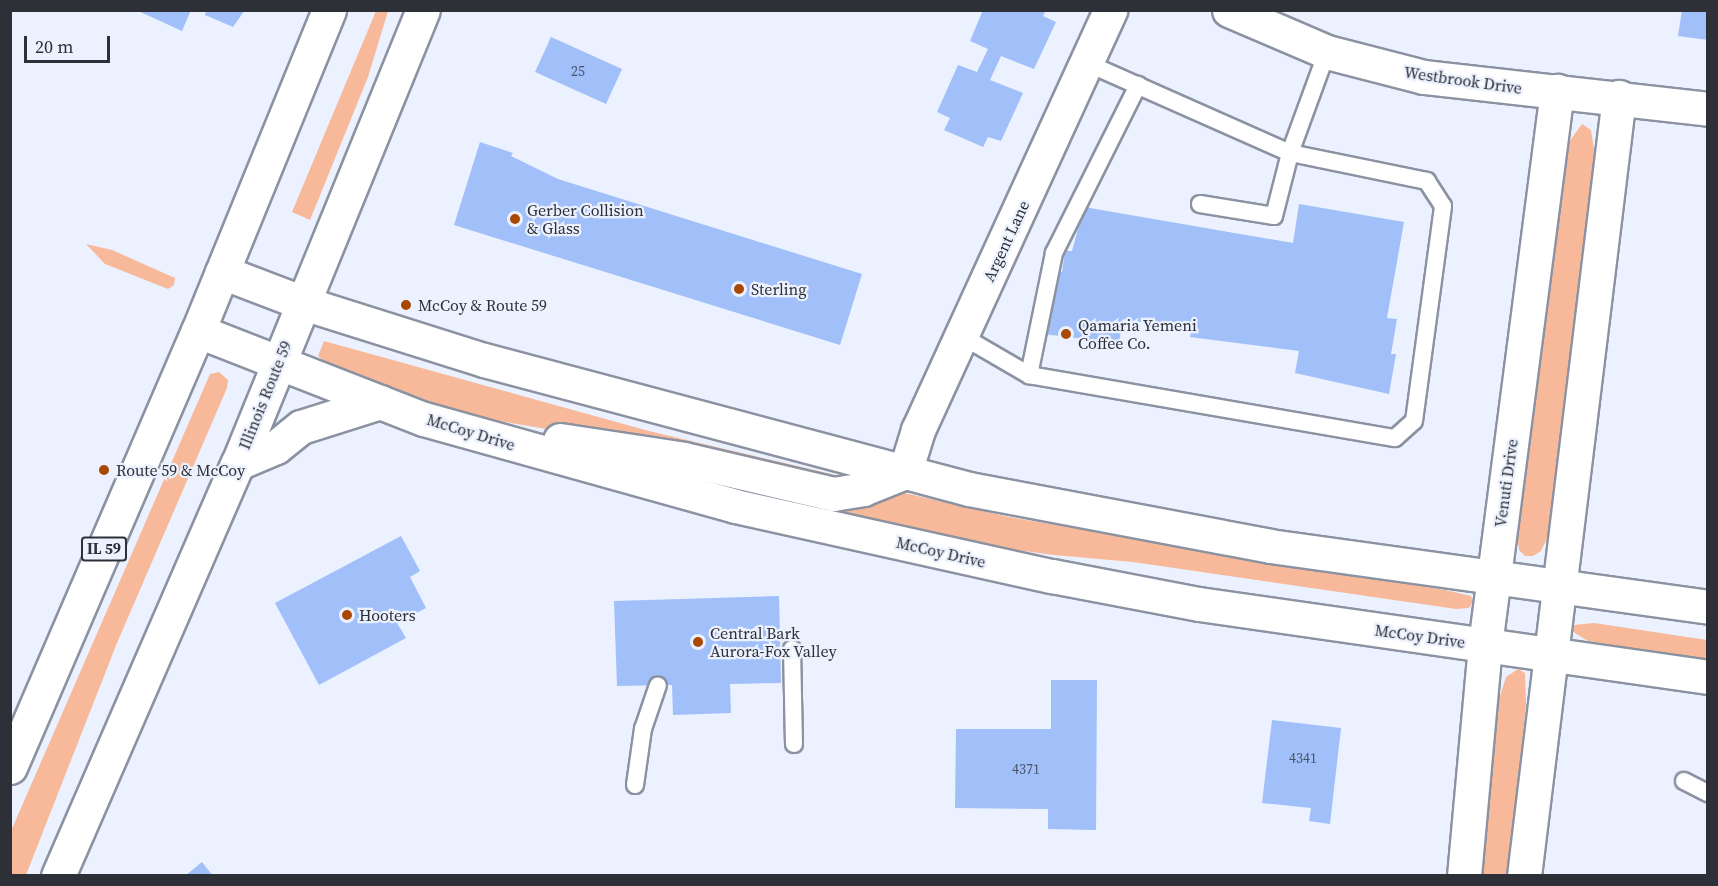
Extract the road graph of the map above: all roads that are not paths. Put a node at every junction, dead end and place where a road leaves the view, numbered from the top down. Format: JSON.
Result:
{"nodes":[{"id":1,"x":329,"y":10,"type":"edge"},
{"id":2,"x":423,"y":10,"type":"edge"},
{"id":3,"x":1110,"y":10,"type":"edge"},
{"id":4,"x":1229,"y":10,"type":"edge"},
{"id":5,"x":1327,"y":52,"type":"junction"},
{"id":6,"x":1087,"y":63,"type":"junction"},
{"id":7,"x":1138,"y":85,"type":"junction"},
{"id":8,"x":1557,"y":91,"type":"junction"},
{"id":9,"x":1619,"y":97,"type":"junction"},
{"id":10,"x":1707,"y":109,"type":"edge"},
{"id":11,"x":1290,"y":153,"type":"junction"},
{"id":12,"x":1200,"y":204,"type":"dead end"},
{"id":13,"x":222,"y":272,"type":"junction"},
{"id":14,"x":303,"y":303,"type":"junction"},
{"id":15,"x":198,"y":331,"type":"junction"},
{"id":16,"x":962,"y":336,"type":"junction"},
{"id":17,"x":278,"y":364,"type":"junction"},
{"id":18,"x":1029,"y":375,"type":"junction"},
{"id":19,"x":380,"y":402,"type":"junction"},
{"id":20,"x":424,"y":419,"type":"junction"},
{"id":21,"x":238,"y":463,"type":"junction"},
{"id":22,"x":905,"y":472,"type":"junction"},
{"id":23,"x":1494,"y":577,"type":"junction"},
{"id":24,"x":1560,"y":585,"type":"junction"},
{"id":25,"x":1707,"y":607,"type":"edge"},
{"id":26,"x":1485,"y":645,"type":"junction"},
{"id":27,"x":792,"y":649,"type":"dead end"},
{"id":28,"x":1551,"y":653,"type":"junction"},
{"id":29,"x":1707,"y":677,"type":"edge"},
{"id":30,"x":658,"y":685,"type":"dead end"},
{"id":31,"x":794,"y":744,"type":"dead end"},
{"id":32,"x":10,"y":767,"type":"edge"},
{"id":33,"x":1684,"y":781,"type":"dead end"},
{"id":34,"x":635,"y":784,"type":"dead end"},
{"id":35,"x":1707,"y":793,"type":"edge"},
{"id":36,"x":58,"y":876,"type":"edge"},
{"id":37,"x":1464,"y":876,"type":"edge"},
{"id":38,"x":1524,"y":876,"type":"edge"}],
"edges":[{"from":1,"to":13,"type":"street","number":"IL 59"},
{"from":2,"to":14,"type":"street","name":"Illinois Route 59"},
{"from":3,"to":6,"type":"street","name":"Argent Lane"},
{"from":4,"to":5,"type":"street","name":"Westbrook Drive"},
{"from":5,"to":8,"type":"street","name":"Westbrook Drive"},
{"from":5,"to":11,"type":"lane"},
{"from":6,"to":7,"type":"lane"},
{"from":6,"to":16,"type":"street","name":"Argent Lane"},
{"from":7,"to":11,"type":"lane"},
{"from":7,"to":18,"type":"lane"},
{"from":8,"to":9,"type":"street","name":"Westbrook Drive"},
{"from":8,"to":23,"type":"street","name":"Venuti Drive"},
{"from":9,"to":10,"type":"street","name":"Westbrook Drive"},
{"from":9,"to":24,"type":"street"},
{"from":11,"to":12,"type":"lane"},
{"from":11,"to":18,"type":"lane"},
{"from":13,"to":14,"type":"street"},
{"from":13,"to":15,"type":"street","number":"IL 59"},
{"from":14,"to":17,"type":"street","name":"Illinois Route 59"},
{"from":14,"to":22,"type":"street"},
{"from":15,"to":17,"type":"street","name":"McCoy Drive"},
{"from":15,"to":32,"type":"street","number":"IL 59"},
{"from":16,"to":18,"type":"lane"},
{"from":16,"to":22,"type":"street","name":"Argent Lane"},
{"from":17,"to":19,"type":"street","name":"McCoy Drive"},
{"from":17,"to":21,"type":"street","name":"Illinois Route 59"},
{"from":19,"to":20,"type":"street","name":"McCoy Drive"},
{"from":19,"to":21,"type":"street"},
{"from":20,"to":22,"type":"street"},
{"from":20,"to":26,"type":"street","name":"McCoy Drive"},
{"from":21,"to":36,"type":"street","name":"Illinois Route 59"},
{"from":22,"to":23,"type":"street"},
{"from":23,"to":24,"type":"street"},
{"from":23,"to":26,"type":"street","name":"Venuti Drive"},
{"from":24,"to":25,"type":"street"},
{"from":24,"to":28,"type":"street"},
{"from":26,"to":28,"type":"street","name":"McCoy Drive"},
{"from":26,"to":37,"type":"street","name":"Venuti Drive"},
{"from":27,"to":31,"type":"lane"},
{"from":28,"to":29,"type":"street","name":"McCoy Drive"},
{"from":28,"to":38,"type":"street"},
{"from":30,"to":34,"type":"lane"},
{"from":33,"to":35,"type":"lane"}]}
